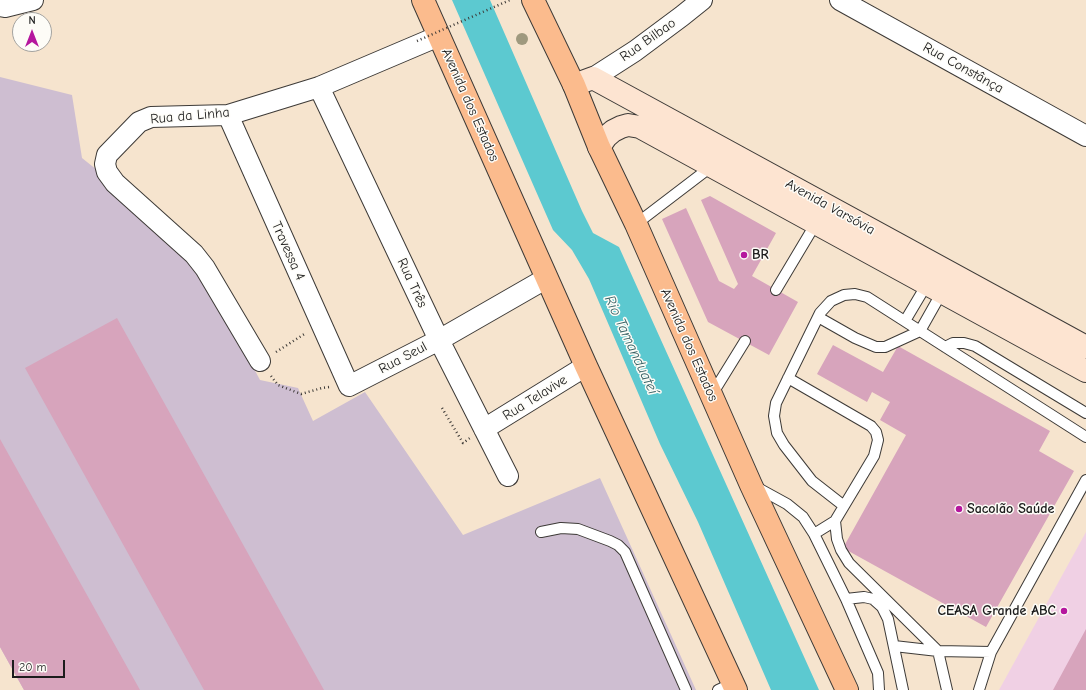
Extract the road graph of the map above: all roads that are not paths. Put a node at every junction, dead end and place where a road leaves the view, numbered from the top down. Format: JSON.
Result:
{"nodes":[{"id":1,"x":33,"y":0,"type":"edge"},
{"id":2,"x":423,"y":0,"type":"edge"},
{"id":3,"x":533,"y":0,"type":"edge"},
{"id":4,"x":702,"y":0,"type":"edge"},
{"id":5,"x":840,"y":0,"type":"edge"},
{"id":6,"x":0,"y":6,"type":"edge"},
{"id":7,"x":439,"y":36,"type":"junction"},
{"id":8,"x":583,"y":81,"type":"junction"},
{"id":9,"x":319,"y":87,"type":"junction"},
{"id":10,"x":228,"y":115,"type":"junction"},
{"id":11,"x":1086,"y":136,"type":"edge"},
{"id":12,"x":599,"y":147,"type":"junction"},
{"id":13,"x":712,"y":166,"type":"junction"},
{"id":14,"x":816,"y":223,"type":"junction"},
{"id":15,"x":636,"y":224,"type":"junction"},
{"id":16,"x":547,"y":278,"type":"junction"},
{"id":17,"x":935,"y":288,"type":"junction"},
{"id":18,"x":776,"y":290,"type":"dead end"},
{"id":19,"x":818,"y":317,"type":"junction"},
{"id":20,"x":905,"y":321,"type":"junction"},
{"id":21,"x":920,"y":331,"type":"junction"},
{"id":22,"x":439,"y":340,"type":"junction"},
{"id":23,"x":745,"y":341,"type":"dead end"},
{"id":24,"x":945,"y":347,"type":"junction"},
{"id":25,"x":1086,"y":347,"type":"edge"},
{"id":26,"x":260,"y":361,"type":"road end"},
{"id":27,"x":586,"y":366,"type":"junction"},
{"id":28,"x":1086,"y":371,"type":"edge"},
{"id":29,"x":788,"y":378,"type":"junction"},
{"id":30,"x":349,"y":386,"type":"joint"},
{"id":31,"x":711,"y":396,"type":"junction"},
{"id":32,"x":1086,"y":413,"type":"edge"},
{"id":33,"x":484,"y":429,"type":"junction"},
{"id":34,"x":1086,"y":437,"type":"edge"},
{"id":35,"x":508,"y":476,"type":"dead end"},
{"id":36,"x":1086,"y":480,"type":"edge"},
{"id":37,"x":751,"y":485,"type":"junction"},
{"id":38,"x":844,"y":506,"type":"junction"},
{"id":39,"x":836,"y":521,"type":"junction"},
{"id":40,"x":541,"y":532,"type":"dead end"},
{"id":41,"x":814,"y":534,"type":"junction"},
{"id":42,"x":846,"y":599,"type":"junction"},
{"id":43,"x":894,"y":646,"type":"junction"},
{"id":44,"x":938,"y":651,"type":"junction"},
{"id":45,"x":991,"y":652,"type":"junction"},
{"id":46,"x":729,"y":688,"type":"edge"},
{"id":47,"x":686,"y":690,"type":"edge"},
{"id":48,"x":847,"y":690,"type":"edge"},
{"id":49,"x":879,"y":690,"type":"edge"},
{"id":50,"x":904,"y":690,"type":"edge"},
{"id":51,"x":946,"y":690,"type":"edge"},
{"id":52,"x":979,"y":690,"type":"edge"}],
"edges":[{"from":1,"to":6,"type":"street"},
{"from":2,"to":7,"type":"highway","name":"Avenida dos Estados"},
{"from":3,"to":8,"type":"highway","name":"Avenida dos Estados"},
{"from":4,"to":8,"type":"street","name":"Rua Bilbao"},
{"from":5,"to":11,"type":"street","name":"Rua Constânça"},
{"from":7,"to":9,"type":"street","name":"Rua da Linha"},
{"from":7,"to":16,"type":"highway","name":"Avenida dos Estados"},
{"from":8,"to":12,"type":"highway","name":"Avenida dos Estados"},
{"from":8,"to":25,"type":"main road","name":"Avenida Varsóvia"},
{"from":9,"to":10,"type":"street","name":"Rua da Linha"},
{"from":9,"to":22,"type":"street","name":"Rua Três"},
{"from":10,"to":26,"type":"street","name":"Rua da Linha"},
{"from":10,"to":30,"type":"street","name":"Travessa 4"},
{"from":12,"to":13,"type":"main road","name":"Avenida Varsóvia"},
{"from":12,"to":15,"type":"highway","name":"Avenida dos Estados"},
{"from":13,"to":14,"type":"main road","name":"Avenida Varsóvia"},
{"from":13,"to":15,"type":"lane"},
{"from":14,"to":17,"type":"main road","name":"Avenida Varsóvia"},
{"from":14,"to":18,"type":"lane"},
{"from":15,"to":31,"type":"highway","name":"Avenida dos Estados"},
{"from":16,"to":22,"type":"street","name":"Rua Seul"},
{"from":16,"to":27,"type":"highway","name":"Avenida dos Estados"},
{"from":17,"to":20,"type":"lane"},
{"from":17,"to":21,"type":"lane"},
{"from":17,"to":28,"type":"main road","name":"Avenida Varsóvia"},
{"from":19,"to":20,"type":"lane"},
{"from":19,"to":21,"type":"lane"},
{"from":19,"to":29,"type":"lane"},
{"from":20,"to":21,"type":"lane"},
{"from":21,"to":24,"type":"lane"},
{"from":22,"to":30,"type":"street","name":"Rua Seul"},
{"from":22,"to":33,"type":"street","name":"Rua Três"},
{"from":23,"to":31,"type":"lane"},
{"from":24,"to":32,"type":"lane"},
{"from":24,"to":34,"type":"lane"},
{"from":27,"to":33,"type":"street","name":"Rua Telavive"},
{"from":27,"to":46,"type":"highway","name":"Avenida dos Estados"},
{"from":29,"to":38,"type":"lane"},
{"from":29,"to":38,"type":"lane"},
{"from":31,"to":37,"type":"highway","name":"Avenida dos Estados"},
{"from":33,"to":35,"type":"street","name":"Rua Três"},
{"from":36,"to":45,"type":"lane"},
{"from":37,"to":41,"type":"lane"},
{"from":37,"to":48,"type":"highway","name":"Avenida dos Estados"},
{"from":38,"to":39,"type":"lane"},
{"from":39,"to":41,"type":"lane"},
{"from":39,"to":44,"type":"lane"},
{"from":40,"to":47,"type":"lane"},
{"from":41,"to":42,"type":"lane"},
{"from":42,"to":43,"type":"lane"},
{"from":42,"to":49,"type":"lane"},
{"from":43,"to":44,"type":"lane"},
{"from":43,"to":50,"type":"lane"},
{"from":44,"to":45,"type":"lane"},
{"from":44,"to":51,"type":"lane"},
{"from":45,"to":52,"type":"lane"}]}
